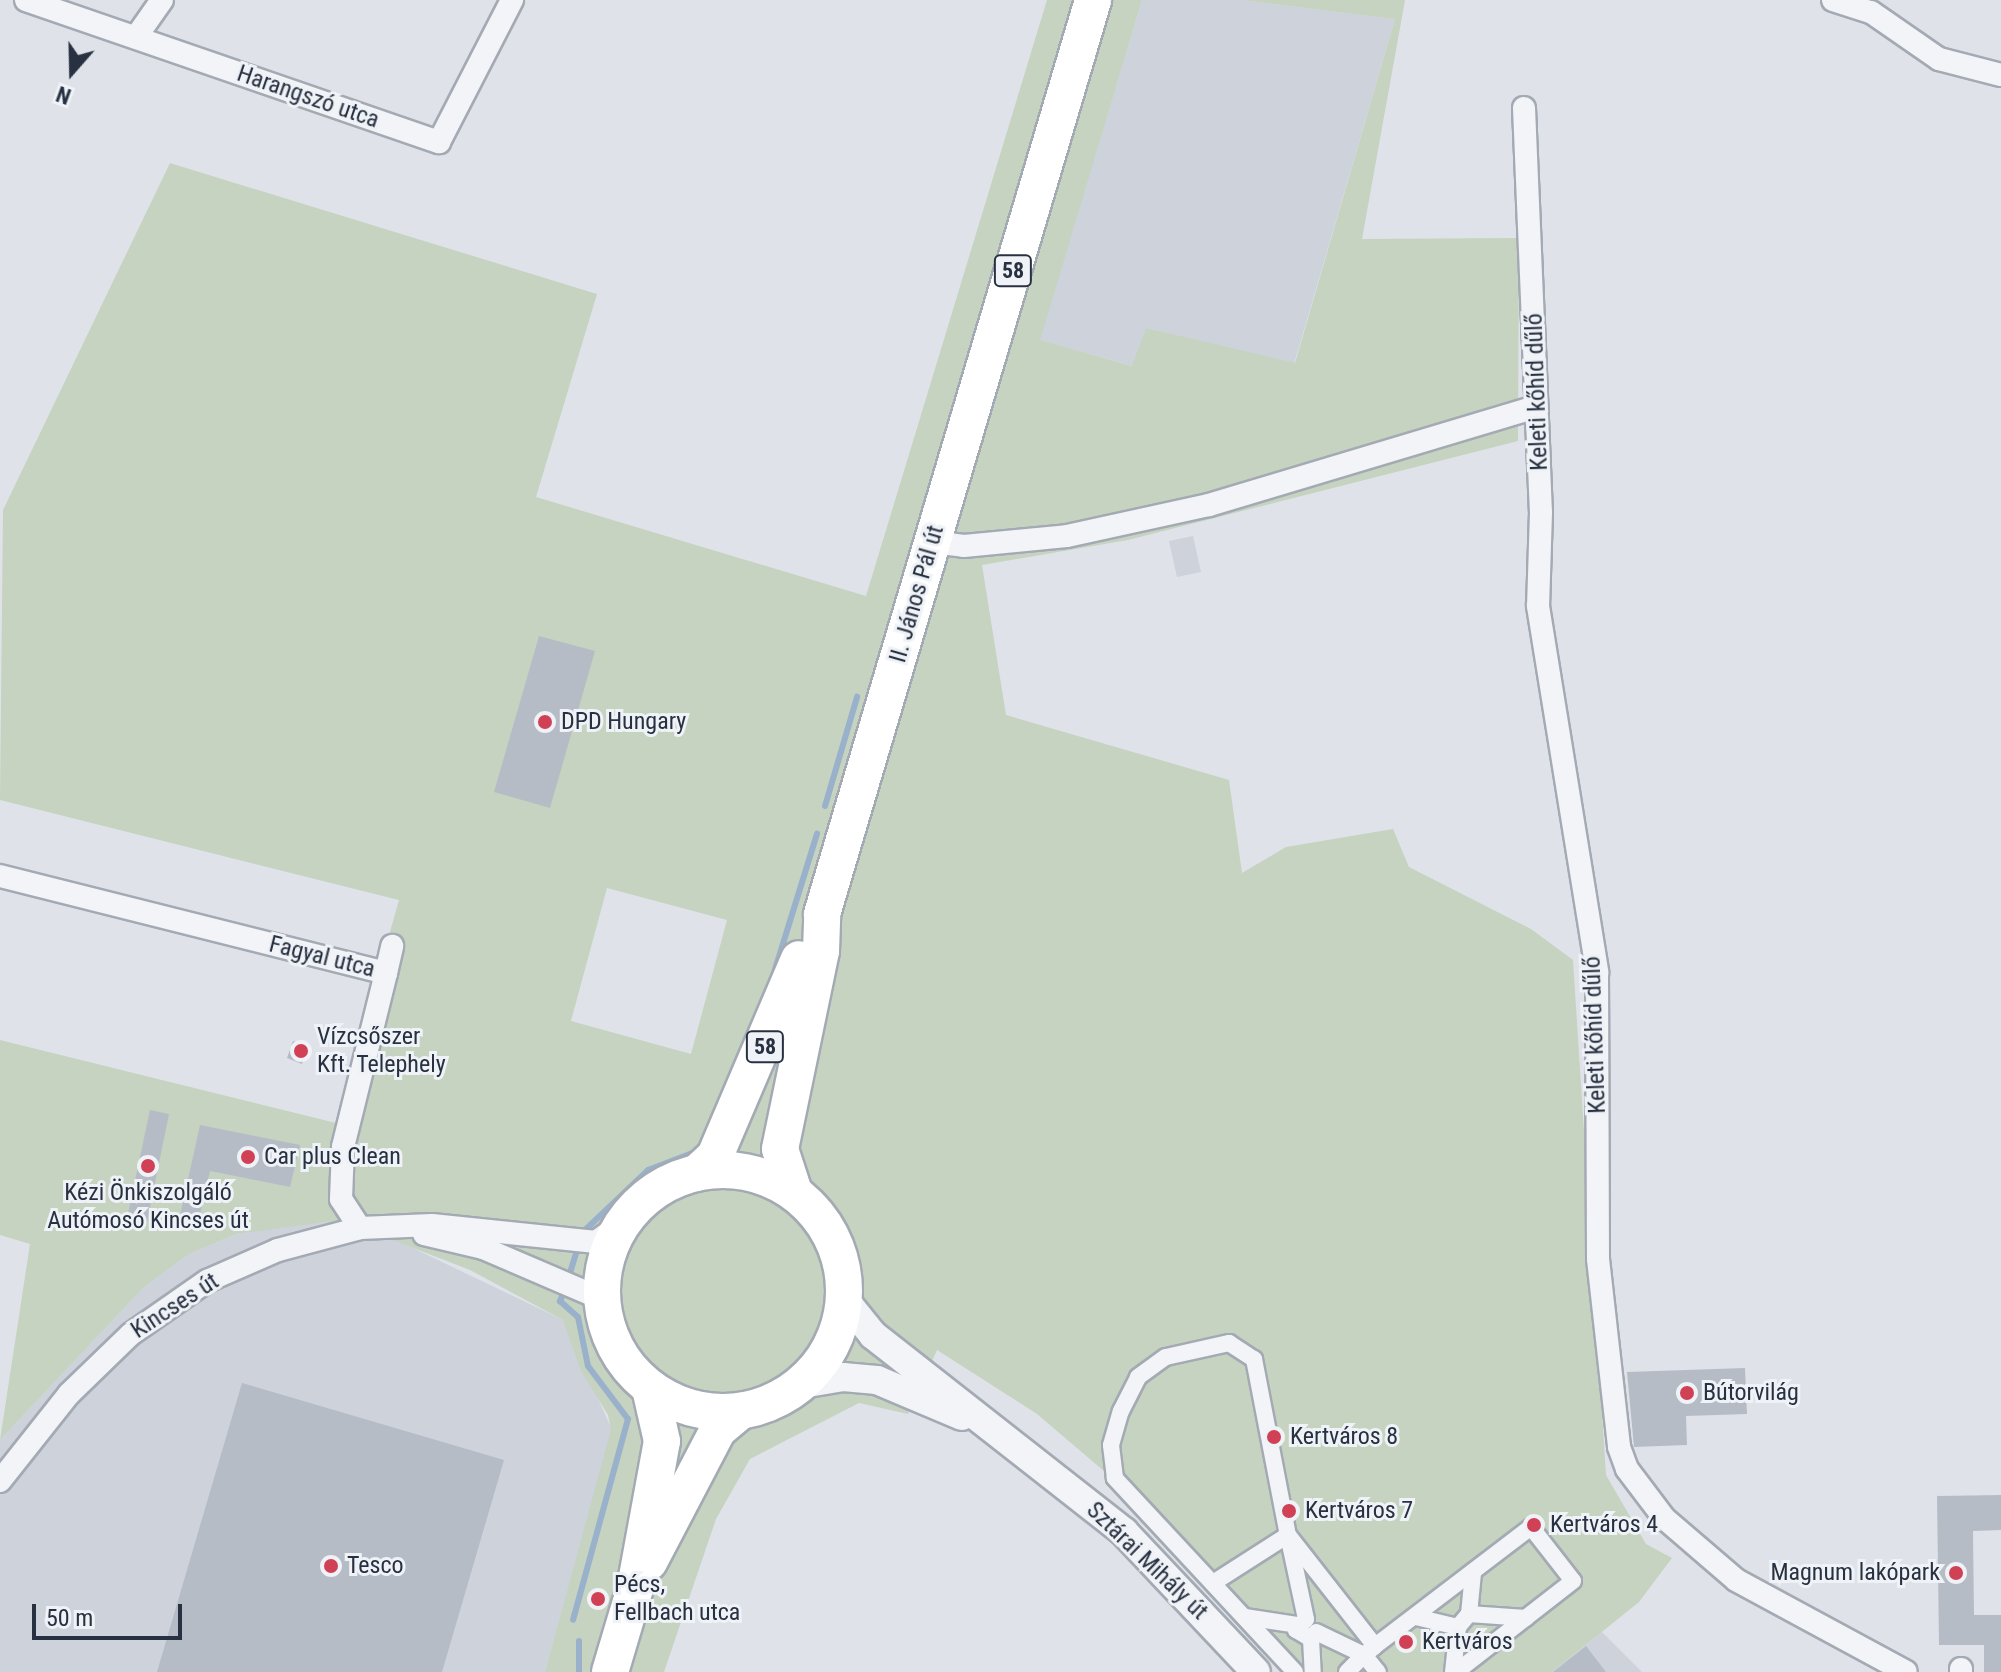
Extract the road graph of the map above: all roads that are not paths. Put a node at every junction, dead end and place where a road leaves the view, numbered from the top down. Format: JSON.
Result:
{"nodes":[{"id":1,"x":26,"y":0,"type":"edge"},
{"id":2,"x":162,"y":0,"type":"edge"},
{"id":3,"x":512,"y":0,"type":"edge"},
{"id":4,"x":1093,"y":0,"type":"edge"},
{"id":5,"x":1833,"y":0,"type":"edge"},
{"id":6,"x":1878,"y":8,"type":"edge"},
{"id":7,"x":136,"y":37,"type":"junction"},
{"id":8,"x":2001,"y":75,"type":"edge"},
{"id":9,"x":1524,"y":108,"type":"dead end"},
{"id":10,"x":1536,"y":407,"type":"junction"},
{"id":11,"x":932,"y":542,"type":"junction"},
{"id":12,"x":0,"y":876,"type":"edge"},
{"id":13,"x":822,"y":914,"type":"junction"},
{"id":14,"x":392,"y":946,"type":"dead end"},
{"id":15,"x":386,"y":973,"type":"junction"},
{"id":16,"x":697,"y":1173,"type":"junction"},
{"id":17,"x":794,"y":1192,"type":"junction"},
{"id":18,"x":622,"y":1223,"type":"junction"},
{"id":19,"x":360,"y":1228,"type":"junction"},
{"id":20,"x":407,"y":1230,"type":"junction"},
{"id":21,"x":602,"y":1299,"type":"junction"},
{"id":22,"x":844,"y":1299,"type":"junction"},
{"id":23,"x":802,"y":1384,"type":"junction"},
{"id":24,"x":650,"y":1388,"type":"junction"},
{"id":25,"x":741,"y":1411,"type":"junction"},
{"id":26,"x":993,"y":1429,"type":"junction"},
{"id":27,"x":0,"y":1481,"type":"edge"},
{"id":28,"x":1288,"y":1535,"type":"junction"},
{"id":29,"x":1473,"y":1573,"type":"junction"},
{"id":30,"x":1213,"y":1583,"type":"junction"},
{"id":31,"x":635,"y":1588,"type":"junction"},
{"id":32,"x":1419,"y":1615,"type":"junction"},
{"id":33,"x":1245,"y":1617,"type":"junction"},
{"id":34,"x":1526,"y":1618,"type":"junction"},
{"id":35,"x":1463,"y":1621,"type":"junction"},
{"id":36,"x":1360,"y":1625,"type":"junction"},
{"id":37,"x":1306,"y":1630,"type":"junction"},
{"id":38,"x":1370,"y":1650,"type":"junction"},
{"id":39,"x":1281,"y":1657,"type":"junction"},
{"id":40,"x":610,"y":1672,"type":"edge"},
{"id":41,"x":1256,"y":1672,"type":"edge"},
{"id":42,"x":1295,"y":1672,"type":"edge"},
{"id":43,"x":1313,"y":1672,"type":"edge"},
{"id":44,"x":1347,"y":1672,"type":"edge"},
{"id":45,"x":1378,"y":1672,"type":"edge"},
{"id":46,"x":1454,"y":1672,"type":"edge"},
{"id":47,"x":1906,"y":1672,"type":"edge"}],
"edges":[{"from":1,"to":7,"type":"street","name":"Harangszó utca"},
{"from":2,"to":7,"type":"street"},
{"from":3,"to":7,"type":"street","name":"Harangszó utca"},
{"from":4,"to":11,"type":"main road","name":"II. János Pál út","number":"58"},
{"from":5,"to":6,"type":"street"},
{"from":6,"to":8,"type":"street"},
{"from":9,"to":10,"type":"street","name":"Keleti kőhíd dűlő"},
{"from":10,"to":11,"type":"street"},
{"from":10,"to":47,"type":"street","name":"Keleti kőhíd dűlő"},
{"from":11,"to":13,"type":"main road","name":"II. János Pál út","number":"58"},
{"from":12,"to":15,"type":"street","name":"Fagyal utca"},
{"from":13,"to":16,"type":"main road","number":"58"},
{"from":13,"to":17,"type":"main road","name":"II. János Pál út","number":"58"},
{"from":14,"to":15,"type":"street"},
{"from":15,"to":19,"type":"street","name":"Fagyal utca"},
{"from":16,"to":17,"type":"main road","number":"58"},
{"from":16,"to":18,"type":"main road","number":"58"},
{"from":17,"to":22,"type":"main road","number":"58"},
{"from":18,"to":20,"type":"street"},
{"from":18,"to":21,"type":"main road","number":"58"},
{"from":19,"to":20,"type":"street","name":"Kincses út"},
{"from":19,"to":27,"type":"street","name":"Kincses út"},
{"from":20,"to":21,"type":"street"},
{"from":21,"to":24,"type":"main road","number":"58"},
{"from":22,"to":23,"type":"main road","number":"58"},
{"from":22,"to":26,"type":"street","name":"Sztárai Mihály út"},
{"from":23,"to":25,"type":"main road","number":"58"},
{"from":23,"to":26,"type":"street","name":"Sztárai Mihály út"},
{"from":24,"to":25,"type":"main road","number":"58"},
{"from":24,"to":31,"type":"main road","number":"58"},
{"from":25,"to":31,"type":"main road","number":"58"},
{"from":26,"to":41,"type":"street","name":"Sztárai Mihály út"},
{"from":28,"to":30,"type":"street"},
{"from":28,"to":30,"type":"street"},
{"from":28,"to":36,"type":"street"},
{"from":28,"to":37,"type":"street"},
{"from":29,"to":32,"type":"street"},
{"from":29,"to":34,"type":"street"},
{"from":29,"to":35,"type":"street"},
{"from":30,"to":33,"type":"street"},
{"from":31,"to":40,"type":"main road","number":"58"},
{"from":32,"to":35,"type":"street"},
{"from":32,"to":36,"type":"street"},
{"from":32,"to":38,"type":"street"},
{"from":33,"to":37,"type":"street"},
{"from":33,"to":39,"type":"street"},
{"from":34,"to":35,"type":"street"},
{"from":34,"to":46,"type":"street"},
{"from":35,"to":46,"type":"street"},
{"from":36,"to":38,"type":"street"},
{"from":37,"to":38,"type":"street"},
{"from":37,"to":39,"type":"street"},
{"from":37,"to":43,"type":"street"},
{"from":38,"to":44,"type":"street"},
{"from":38,"to":45,"type":"street"},
{"from":39,"to":42,"type":"street"}]}
